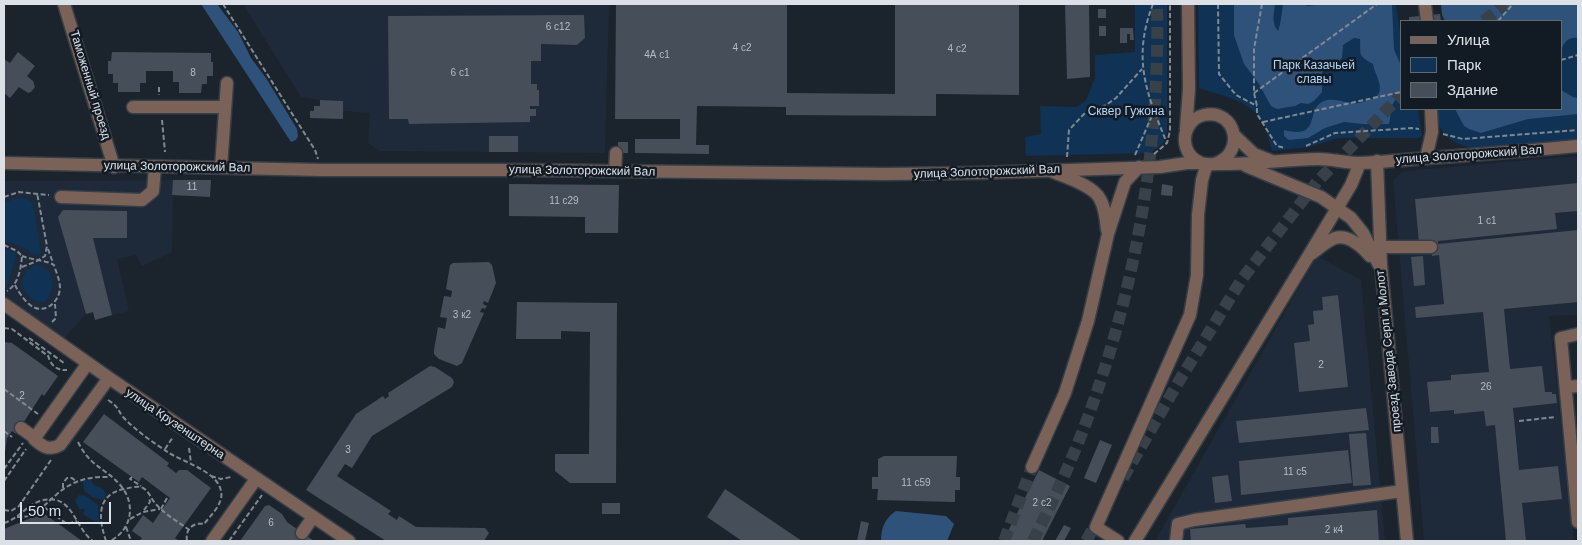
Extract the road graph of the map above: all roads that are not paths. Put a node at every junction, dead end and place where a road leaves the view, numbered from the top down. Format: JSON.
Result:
{"nodes":[{"id":1,"x":64,"y":4,"type":"edge"},
{"id":2,"x":1188,"y":4,"type":"edge"},
{"id":3,"x":1425,"y":4,"type":"edge"},
{"id":4,"x":1427,"y":20,"type":"edge"},
{"id":5,"x":226,"y":82,"type":"dead end"},
{"id":6,"x":1189,"y":89,"type":"junction"},
{"id":7,"x":133,"y":107,"type":"dead end"},
{"id":8,"x":225,"y":107,"type":"junction"},
{"id":9,"x":1431,"y":110,"type":"edge"},
{"id":10,"x":1212,"y":114,"type":"junction"},
{"id":11,"x":1185,"y":134,"type":"junction"},
{"id":12,"x":1234,"y":135,"type":"junction"},
{"id":13,"x":1578,"y":146,"type":"edge"},
{"id":14,"x":616,"y":153,"type":"dead end"},
{"id":15,"x":1426,"y":158,"type":"junction"},
{"id":16,"x":1377,"y":161,"type":"junction"},
{"id":17,"x":1141,"y":162,"type":"junction"},
{"id":18,"x":1279,"y":162,"type":"junction"},
{"id":19,"x":4,"y":163,"type":"edge"},
{"id":20,"x":1360,"y":163,"type":"junction"},
{"id":21,"x":1207,"y":164,"type":"junction"},
{"id":22,"x":1244,"y":165,"type":"junction"},
{"id":23,"x":114,"y":167,"type":"junction"},
{"id":24,"x":221,"y":167,"type":"junction"},
{"id":25,"x":1160,"y":167,"type":"junction"},
{"id":26,"x":155,"y":168,"type":"junction"},
{"id":27,"x":1048,"y":170,"type":"junction"},
{"id":28,"x":615,"y":171,"type":"junction"},
{"id":29,"x":61,"y":197,"type":"road end"},
{"id":30,"x":1337,"y":208,"type":"junction"},
{"id":31,"x":1108,"y":234,"type":"junction"},
{"id":32,"x":1380,"y":247,"type":"junction"},
{"id":33,"x":1430,"y":247,"type":"dead end"},
{"id":34,"x":1309,"y":255,"type":"junction"},
{"id":35,"x":1381,"y":269,"type":"junction"},
{"id":36,"x":4,"y":304,"type":"edge"},
{"id":37,"x":1578,"y":334,"type":"edge"},
{"id":38,"x":88,"y":363,"type":"junction"},
{"id":39,"x":109,"y":378,"type":"junction"},
{"id":40,"x":1572,"y":386,"type":"edge"},
{"id":41,"x":23,"y":424,"type":"dead end"},
{"id":42,"x":36,"y":436,"type":"junction"},
{"id":43,"x":1032,"y":467,"type":"tunnel mouth"},
{"id":44,"x":256,"y":479,"type":"junction"},
{"id":45,"x":1402,"y":491,"type":"junction"},
{"id":46,"x":313,"y":517,"type":"junction"},
{"id":47,"x":1578,"y":522,"type":"edge"},
{"id":48,"x":302,"y":533,"type":"dead end"},
{"id":49,"x":212,"y":541,"type":"edge"},
{"id":50,"x":349,"y":541,"type":"edge"},
{"id":51,"x":1118,"y":541,"type":"edge"},
{"id":52,"x":1135,"y":541,"type":"edge"},
{"id":53,"x":1176,"y":541,"type":"edge"},
{"id":54,"x":1407,"y":541,"type":"edge"}],
"edges":[{"from":1,"to":23,"type":"street","name":"Таможенный проезд"},
{"from":2,"to":6,"type":"street"},
{"from":3,"to":4,"type":"street"},
{"from":5,"to":8,"type":"street"},
{"from":6,"to":10,"type":"street"},
{"from":6,"to":11,"type":"street"},
{"from":7,"to":8,"type":"street"},
{"from":8,"to":24,"type":"street"},
{"from":9,"to":15,"type":"street"},
{"from":10,"to":11,"type":"street"},
{"from":10,"to":12,"type":"street"},
{"from":11,"to":21,"type":"street"},
{"from":11,"to":25,"type":"street"},
{"from":12,"to":18,"type":"street"},
{"from":12,"to":21,"type":"street"},
{"from":13,"to":15,"type":"street","name":"улица Золоторожский Вал"},
{"from":14,"to":28,"type":"street"},
{"from":15,"to":16,"type":"street","name":"улица Золоторожский Вал"},
{"from":16,"to":20,"type":"street","name":"улица Золоторожский Вал"},
{"from":16,"to":32,"type":"street","name":"проезд Завода Серп и Молот"},
{"from":17,"to":25,"type":"street","name":"улица Золоторожский Вал"},
{"from":17,"to":27,"type":"street","name":"улица Золоторожский Вал"},
{"from":17,"to":31,"type":"street"},
{"from":18,"to":20,"type":"street","name":"улица Золоторожский Вал"},
{"from":18,"to":22,"type":"street","name":"улица Золоторожский Вал"},
{"from":19,"to":23,"type":"street","name":"улица Золоторожский Вал"},
{"from":20,"to":30,"type":"street"},
{"from":21,"to":22,"type":"street","name":"улица Золоторожский Вал"},
{"from":21,"to":25,"type":"street","name":"улица Золоторожский Вал"},
{"from":21,"to":51,"type":"street"},
{"from":22,"to":30,"type":"street"},
{"from":23,"to":26,"type":"street","name":"улица Золоторожский Вал"},
{"from":24,"to":26,"type":"street","name":"улица Золоторожский Вал"},
{"from":24,"to":28,"type":"street","name":"улица Золоторожский Вал"},
{"from":26,"to":29,"type":"street"},
{"from":27,"to":28,"type":"street","name":"улица Золоторожский Вал"},
{"from":27,"to":31,"type":"street"},
{"from":30,"to":34,"type":"street"},
{"from":30,"to":35,"type":"street"},
{"from":31,"to":43,"type":"street"},
{"from":32,"to":33,"type":"street"},
{"from":32,"to":35,"type":"street","name":"проезд Завода Серп и Молот"},
{"from":34,"to":35,"type":"street"},
{"from":34,"to":52,"type":"street"},
{"from":35,"to":45,"type":"street","name":"проезд Завода Серп и Молот"},
{"from":36,"to":38,"type":"street","name":"улица Крузенштерна"},
{"from":37,"to":40,"type":"street"},
{"from":38,"to":39,"type":"street","name":"улица Крузенштерна"},
{"from":38,"to":42,"type":"street"},
{"from":39,"to":42,"type":"street"},
{"from":39,"to":44,"type":"street","name":"улица Крузенштерна"},
{"from":40,"to":47,"type":"street"},
{"from":41,"to":42,"type":"street"},
{"from":44,"to":46,"type":"street","name":"улица Крузенштерна"},
{"from":44,"to":49,"type":"street"},
{"from":45,"to":53,"type":"street"},
{"from":45,"to":54,"type":"street","name":"проезд Завода Серп и Молот"},
{"from":46,"to":48,"type":"street"},
{"from":46,"to":50,"type":"street","name":"улица Крузенштерна"}]}
